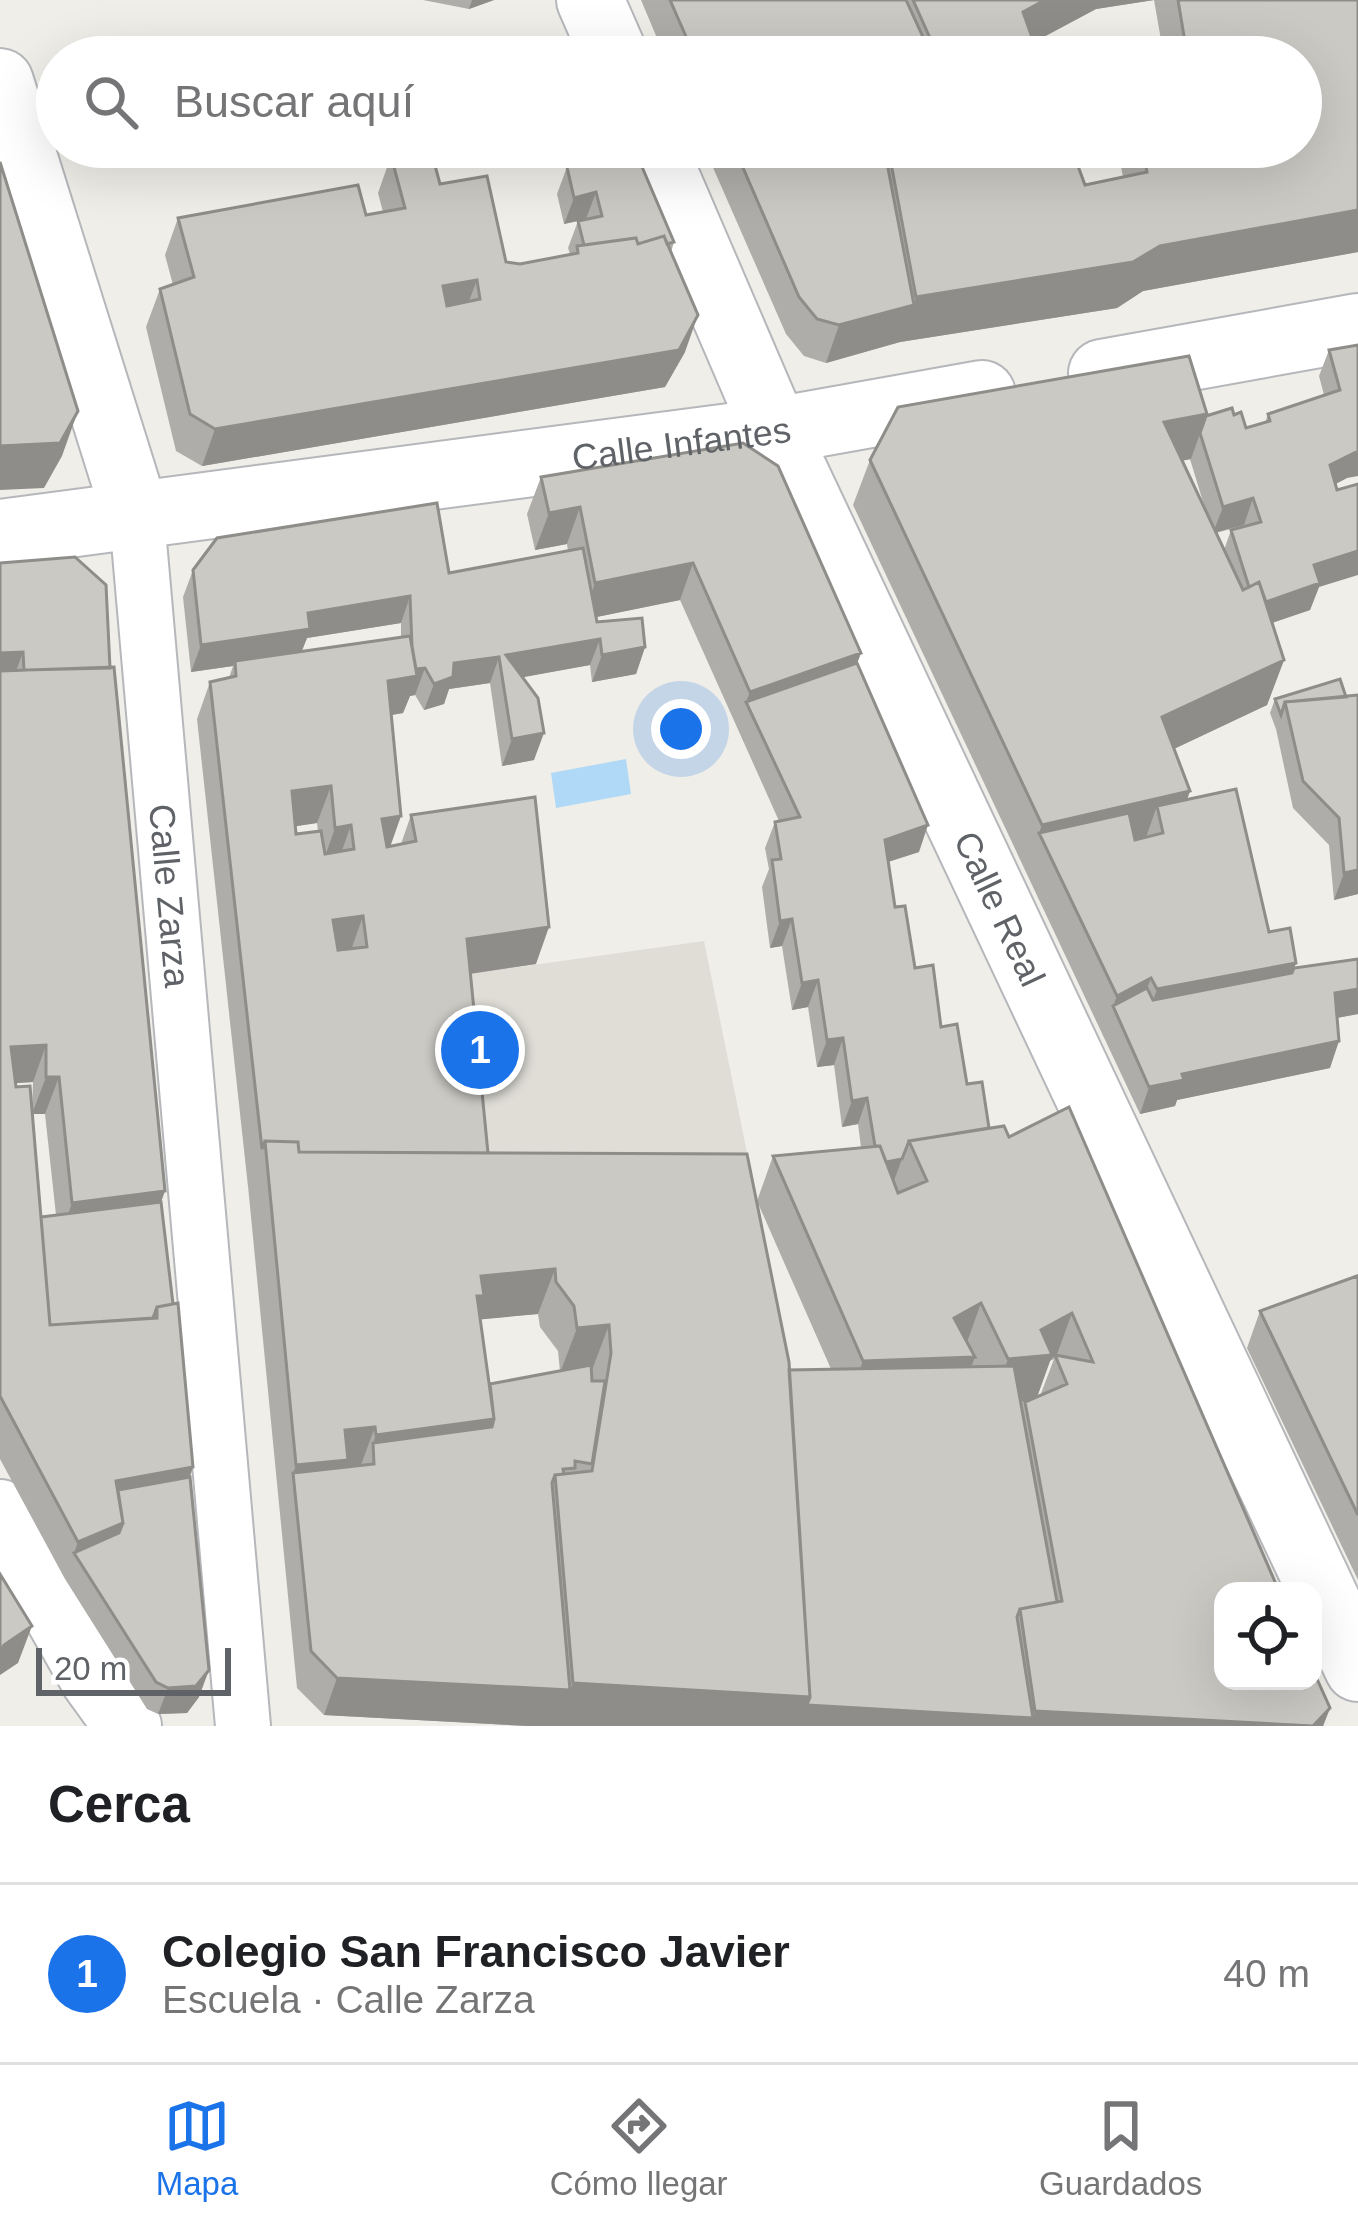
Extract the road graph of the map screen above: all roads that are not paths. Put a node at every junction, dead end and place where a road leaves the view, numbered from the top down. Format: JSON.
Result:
{"nodes":[{"id":1,"x":590,"y":0,"type":"edge"},
{"id":2,"x":605,"y":36,"type":"edge"},
{"id":3,"x":0,"y":82,"type":"edge"},
{"id":4,"x":662,"y":168,"type":"edge"},
{"id":5,"x":1358,"y":327,"type":"edge"},
{"id":6,"x":775,"y":431,"type":"junction"},
{"id":7,"x":137,"y":519,"type":"junction"},
{"id":8,"x":0,"y":533,"type":"edge"},
{"id":9,"x":0,"y":1513,"type":"edge"},
{"id":10,"x":1358,"y":1668,"type":"edge"},
{"id":11,"x":128,"y":1726,"type":"edge"},
{"id":12,"x":243,"y":1726,"type":"edge"}],
"edges":[{"from":1,"to":2,"type":"street"},
{"from":3,"to":7,"type":"street","name":"Calle Zarza"},
{"from":4,"to":6,"type":"street","name":"Calle Real"},
{"from":5,"to":6,"type":"street","name":"Calle Infantes"},
{"from":6,"to":7,"type":"street","name":"Calle Infantes"},
{"from":6,"to":10,"type":"street","name":"Calle Real"},
{"from":7,"to":8,"type":"street","name":"Calle Infantes"},
{"from":7,"to":12,"type":"street","name":"Calle Zarza"},
{"from":9,"to":11,"type":"street"}]}
